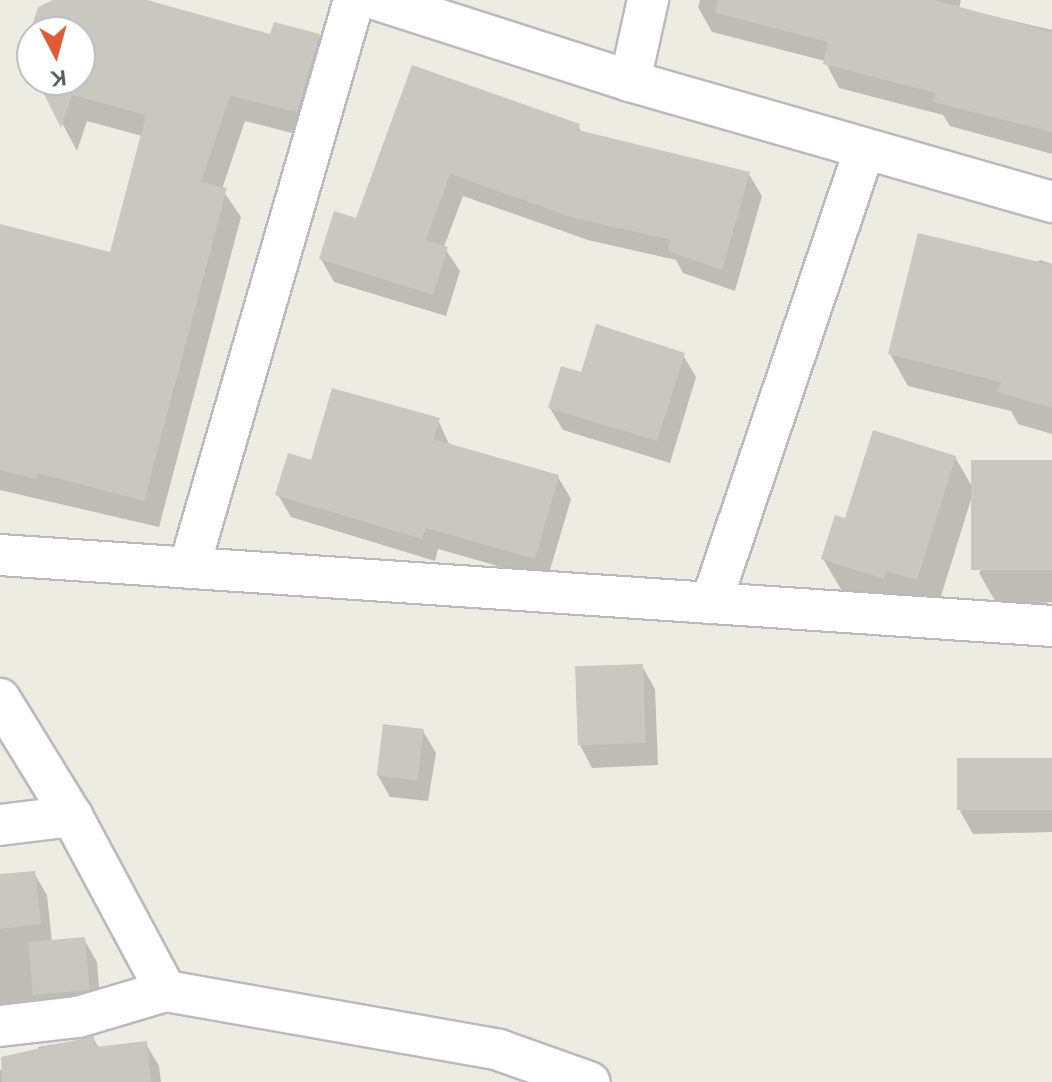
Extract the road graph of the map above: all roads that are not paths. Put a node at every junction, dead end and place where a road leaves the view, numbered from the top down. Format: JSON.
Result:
{"nodes":[{"id":1,"x":354,"y":0,"type":"edge"},
{"id":2,"x":378,"y":0,"type":"edge"},
{"id":3,"x":648,"y":0,"type":"edge"},
{"id":4,"x":630,"y":81,"type":"junction"},
{"id":5,"x":865,"y":149,"type":"junction"},
{"id":6,"x":1052,"y":202,"type":"edge"},
{"id":7,"x":0,"y":555,"type":"edge"},
{"id":8,"x":189,"y":568,"type":"junction"},
{"id":9,"x":711,"y":603,"type":"junction"},
{"id":10,"x":1052,"y":626,"type":"edge"},
{"id":11,"x":0,"y":699,"type":"edge"},
{"id":12,"x":72,"y":816,"type":"junction"},
{"id":13,"x":0,"y":825,"type":"edge"},
{"id":14,"x":166,"y":991,"type":"junction"},
{"id":15,"x":0,"y":1026,"type":"edge"},
{"id":16,"x":589,"y":1082,"type":"edge"}],
"edges":[{"from":1,"to":8,"type":"street"},
{"from":2,"to":4,"type":"street"},
{"from":3,"to":4,"type":"street"},
{"from":4,"to":5,"type":"street"},
{"from":5,"to":6,"type":"street"},
{"from":5,"to":9,"type":"street"},
{"from":7,"to":8,"type":"street"},
{"from":8,"to":9,"type":"street"},
{"from":9,"to":10,"type":"street"},
{"from":11,"to":12,"type":"street"},
{"from":12,"to":13,"type":"street"},
{"from":12,"to":14,"type":"street"},
{"from":14,"to":15,"type":"street"},
{"from":14,"to":16,"type":"street"}]}
